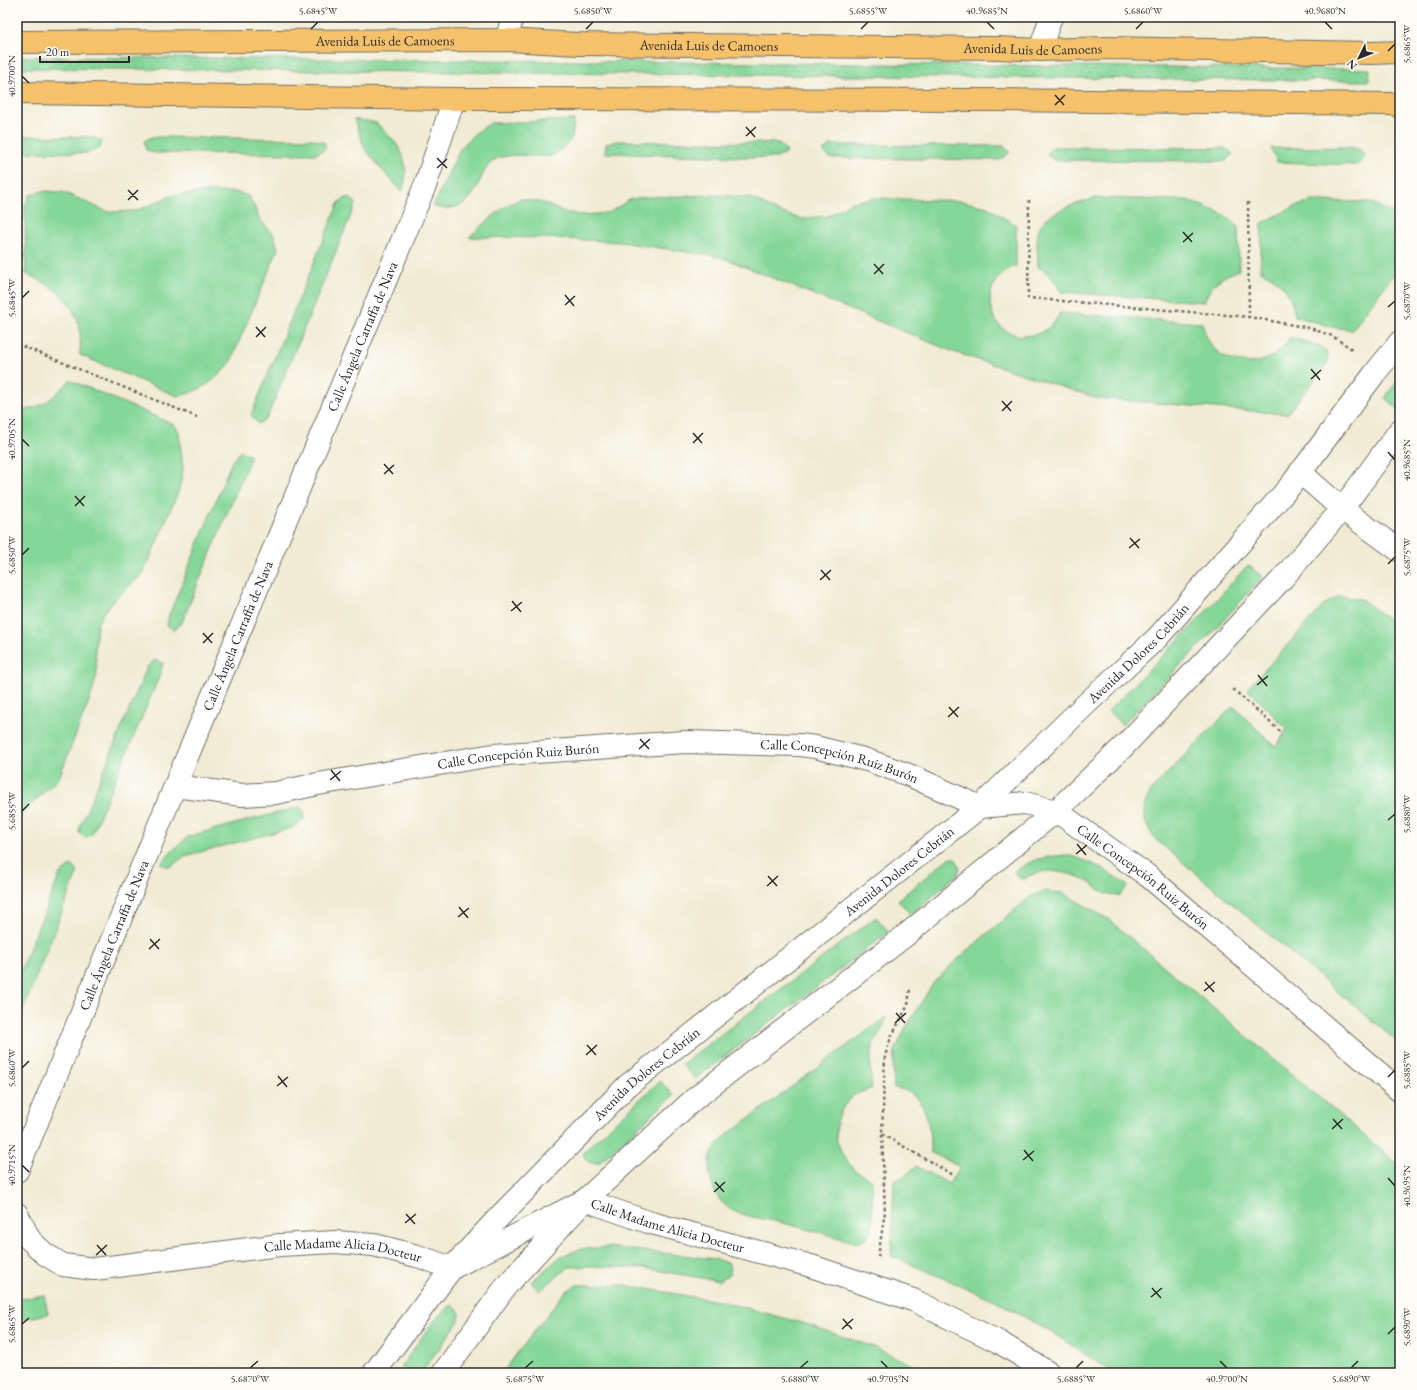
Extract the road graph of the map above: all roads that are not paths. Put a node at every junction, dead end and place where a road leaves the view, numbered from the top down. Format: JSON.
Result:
{"nodes":[{"id":1,"x":512,"y":17,"type":"edge"},
{"id":2,"x":1051,"y":17,"type":"edge"},
{"id":3,"x":507,"y":40,"type":"junction"},
{"id":4,"x":17,"y":42,"type":"edge"},
{"id":5,"x":1040,"y":50,"type":"junction"},
{"id":6,"x":1400,"y":52,"type":"edge"},
{"id":7,"x":17,"y":93,"type":"edge"},
{"id":8,"x":454,"y":99,"type":"junction"},
{"id":9,"x":1400,"y":106,"type":"edge"},
{"id":10,"x":1400,"y":342,"type":"edge"},
{"id":11,"x":1400,"y":430,"type":"edge"},
{"id":12,"x":1300,"y":472,"type":"junction"},
{"id":13,"x":1342,"y":509,"type":"junction"},
{"id":14,"x":1400,"y":551,"type":"edge"},
{"id":15,"x":175,"y":786,"type":"junction"},
{"id":16,"x":980,"y":807,"type":"junction"},
{"id":17,"x":1056,"y":811,"type":"junction"},
{"id":18,"x":1400,"y":1091,"type":"edge"},
{"id":19,"x":17,"y":1171,"type":"edge"},
{"id":20,"x":585,"y":1200,"type":"junction"},
{"id":21,"x":17,"y":1214,"type":"edge"},
{"id":22,"x":452,"y":1268,"type":"junction"},
{"id":23,"x":374,"y":1373,"type":"edge"},
{"id":24,"x":443,"y":1373,"type":"edge"},
{"id":25,"x":1049,"y":1373,"type":"edge"}],
"edges":[{"from":1,"to":3,"type":"street"},
{"from":2,"to":5,"type":"street"},
{"from":3,"to":4,"type":"main road","name":"Avenida Luis de Camoens"},
{"from":3,"to":5,"type":"main road","name":"Avenida Luis de Camoens"},
{"from":5,"to":6,"type":"main road","name":"Avenida Luis de Camoens"},
{"from":7,"to":8,"type":"main road"},
{"from":8,"to":9,"type":"main road"},
{"from":8,"to":15,"type":"street","name":"Calle Ángela Carraffa de Nava"},
{"from":10,"to":12,"type":"street","name":"Avenida Dolores Cebrián"},
{"from":11,"to":13,"type":"street"},
{"from":12,"to":13,"type":"street"},
{"from":12,"to":16,"type":"street","name":"Avenida Dolores Cebrián"},
{"from":13,"to":14,"type":"street"},
{"from":13,"to":17,"type":"street"},
{"from":15,"to":16,"type":"street","name":"Calle Concepción Ruiz Burón"},
{"from":15,"to":19,"type":"street","name":"Calle Ángela Carraffa de Nava"},
{"from":16,"to":17,"type":"street","name":"Calle Concepción Ruiz Burón"},
{"from":16,"to":22,"type":"street","name":"Avenida Dolores Cebrián"},
{"from":17,"to":18,"type":"street","name":"Calle Concepción Ruiz Burón"},
{"from":17,"to":20,"type":"street"},
{"from":20,"to":22,"type":"street","name":"Calle Madame Alicia Docteur"},
{"from":20,"to":24,"type":"street"},
{"from":20,"to":25,"type":"street","name":"Calle Madame Alicia Docteur"},
{"from":21,"to":22,"type":"street","name":"Calle Madame Alicia Docteur"},
{"from":22,"to":23,"type":"street","name":"Avenida Dolores Cebrián"}]}
